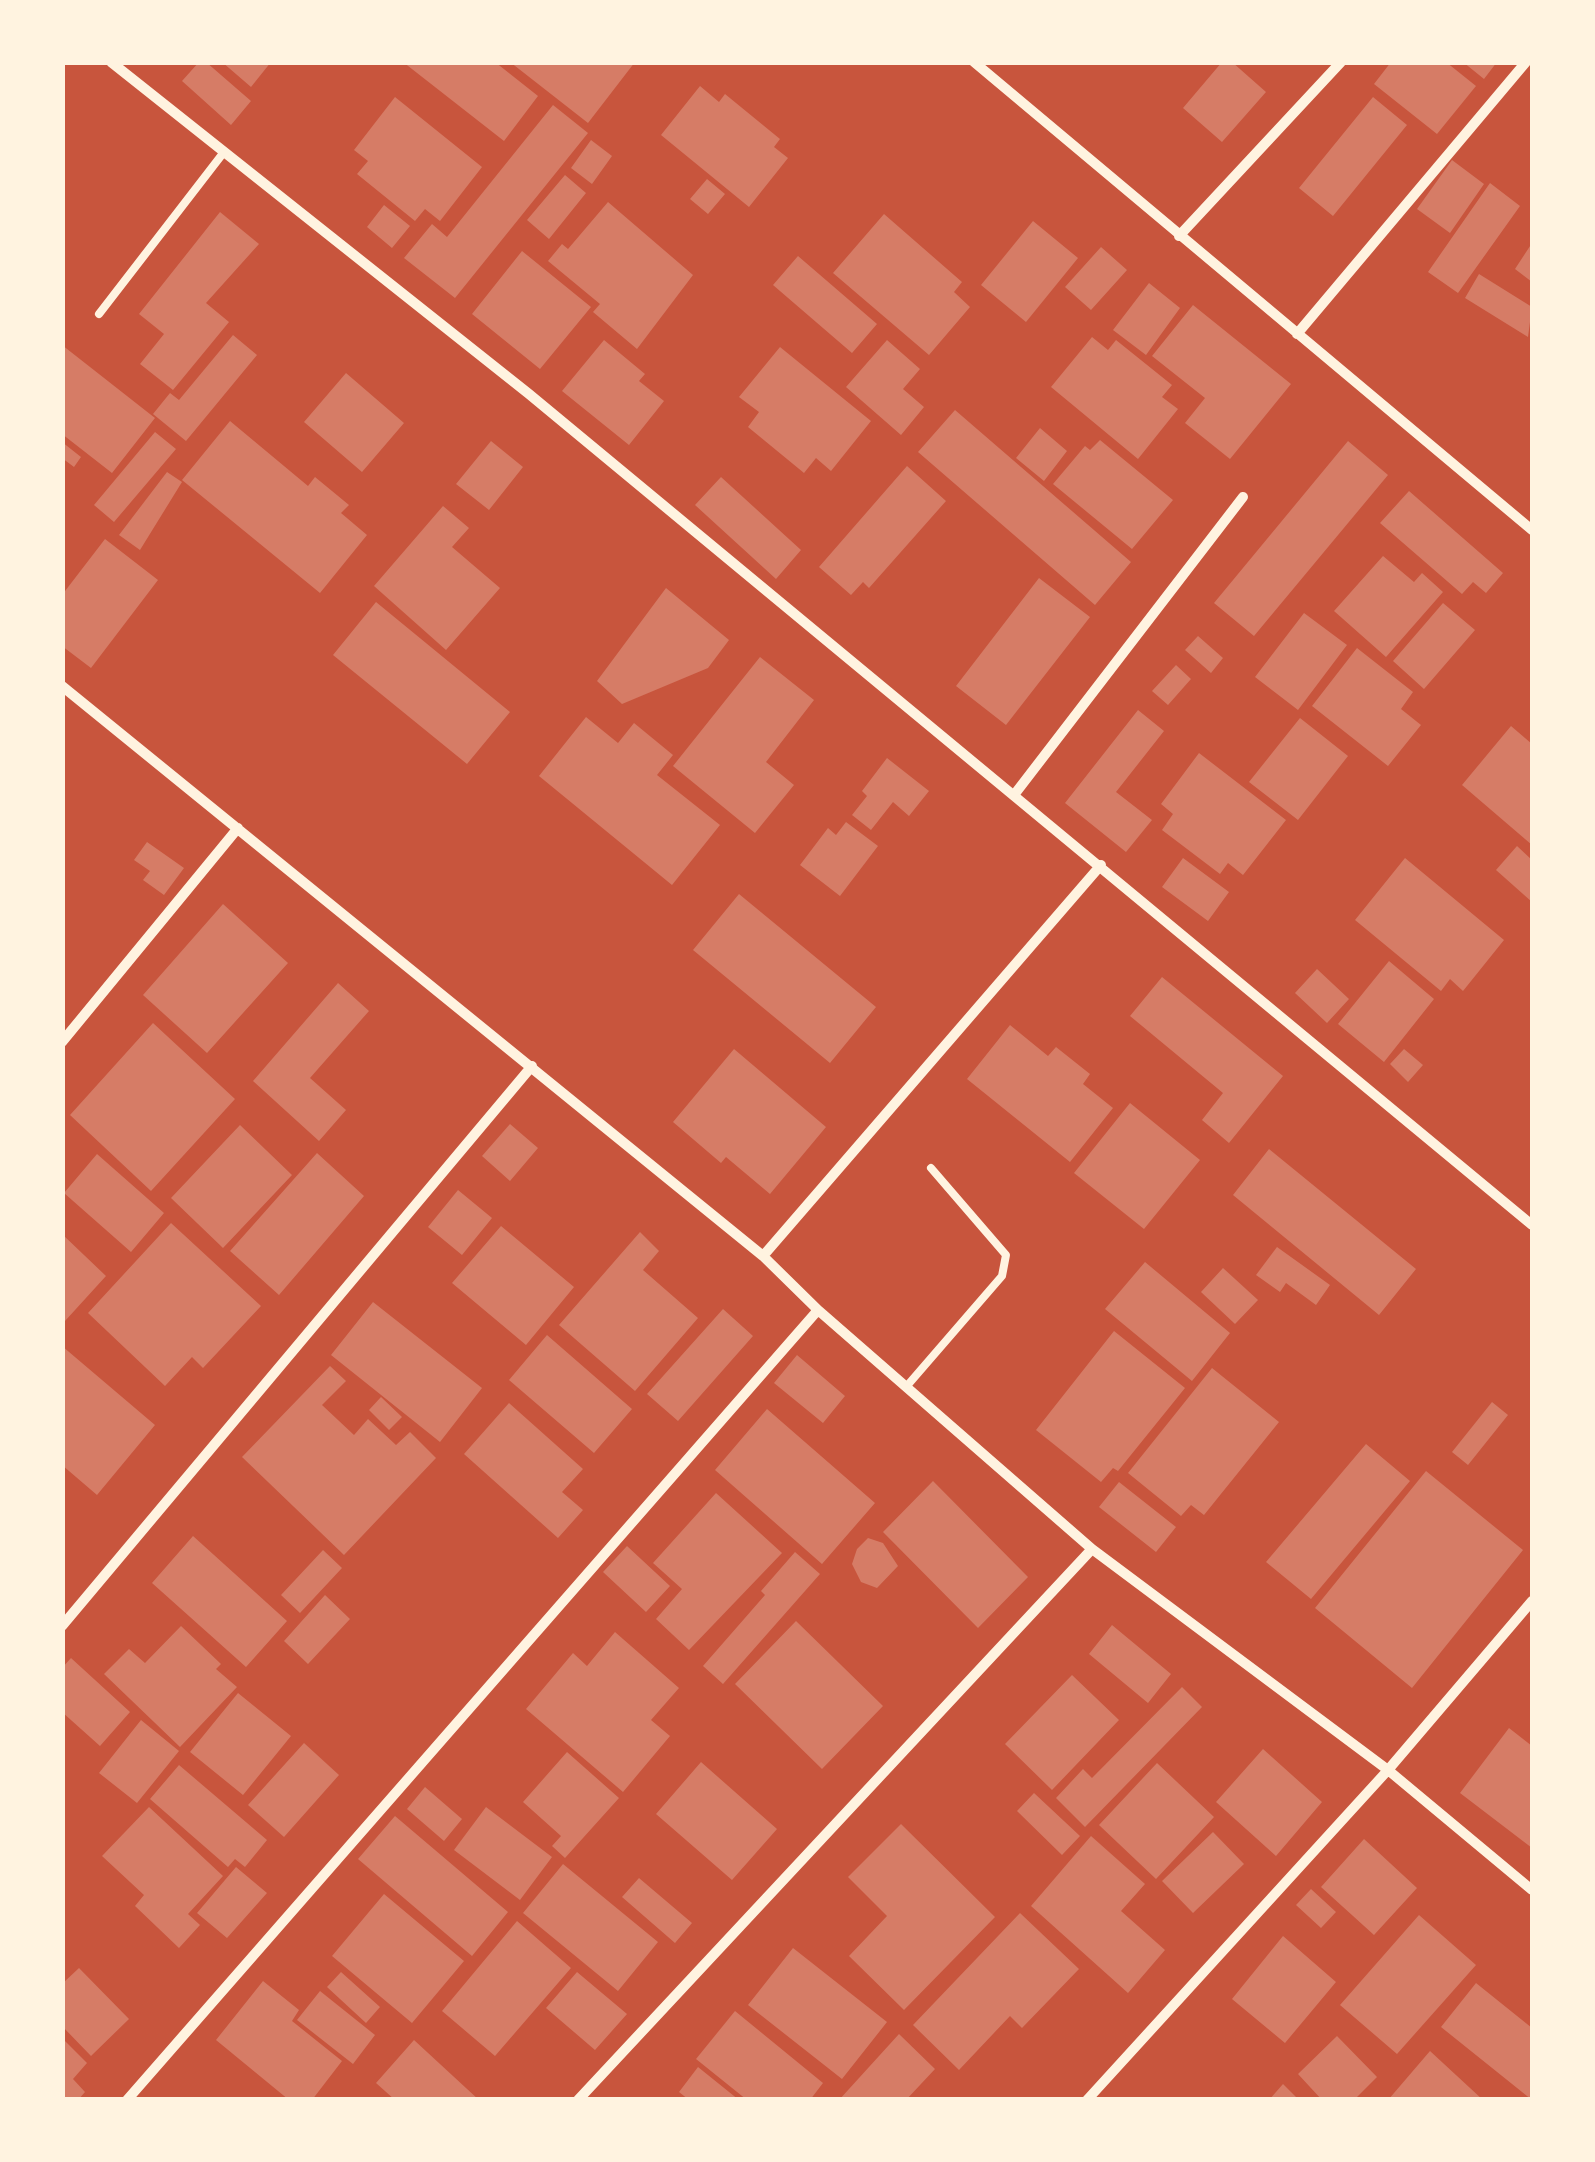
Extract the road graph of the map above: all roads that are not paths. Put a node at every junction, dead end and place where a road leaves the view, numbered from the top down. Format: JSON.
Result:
{"nodes":[{"id":1,"x":112,"y":62,"type":"edge"},
{"id":2,"x":974,"y":62,"type":"edge"},
{"id":3,"x":1342,"y":62,"type":"edge"},
{"id":4,"x":1526,"y":62,"type":"edge"},
{"id":5,"x":224,"y":152,"type":"junction"},
{"id":6,"x":1179,"y":236,"type":"junction"},
{"id":7,"x":99,"y":314,"type":"dead end"},
{"id":8,"x":1297,"y":334,"type":"junction"},
{"id":9,"x":1243,"y":496,"type":"dead end"},
{"id":10,"x":1532,"y":530,"type":"edge"},
{"id":11,"x":62,"y":686,"type":"edge"},
{"id":12,"x":1014,"y":794,"type":"junction"},
{"id":13,"x":238,"y":828,"type":"junction"},
{"id":14,"x":1101,"y":866,"type":"junction"},
{"id":15,"x":62,"y":1042,"type":"edge"},
{"id":16,"x":532,"y":1066,"type":"junction"},
{"id":17,"x":931,"y":1168,"type":"dead end"},
{"id":18,"x":1532,"y":1225,"type":"edge"},
{"id":19,"x":762,"y":1256,"type":"junction"},
{"id":20,"x":818,"y":1310,"type":"junction"},
{"id":21,"x":906,"y":1387,"type":"junction"},
{"id":22,"x":1092,"y":1549,"type":"junction"},
{"id":23,"x":1532,"y":1600,"type":"edge"},
{"id":24,"x":62,"y":1626,"type":"edge"},
{"id":25,"x":1388,"y":1770,"type":"junction"},
{"id":26,"x":1532,"y":1890,"type":"edge"},
{"id":27,"x":127,"y":2100,"type":"edge"},
{"id":28,"x":578,"y":2100,"type":"edge"},
{"id":29,"x":1088,"y":2100,"type":"edge"}],
"edges":[{"from":1,"to":5,"type":"street"},
{"from":2,"to":6,"type":"street"},
{"from":3,"to":6,"type":"street"},
{"from":4,"to":8,"type":"street"},
{"from":5,"to":7,"type":"lane"},
{"from":5,"to":12,"type":"street"},
{"from":6,"to":8,"type":"street"},
{"from":8,"to":10,"type":"street"},
{"from":9,"to":12,"type":"street"},
{"from":11,"to":13,"type":"street"},
{"from":12,"to":14,"type":"street"},
{"from":13,"to":15,"type":"street"},
{"from":13,"to":16,"type":"street"},
{"from":14,"to":18,"type":"street"},
{"from":14,"to":19,"type":"street"},
{"from":16,"to":19,"type":"street"},
{"from":16,"to":24,"type":"street"},
{"from":17,"to":21,"type":"lane"},
{"from":19,"to":20,"type":"street"},
{"from":20,"to":21,"type":"street"},
{"from":20,"to":27,"type":"street"},
{"from":21,"to":22,"type":"street"},
{"from":22,"to":25,"type":"street"},
{"from":22,"to":28,"type":"street"},
{"from":23,"to":25,"type":"street"},
{"from":25,"to":26,"type":"street"},
{"from":25,"to":29,"type":"street"}]}
